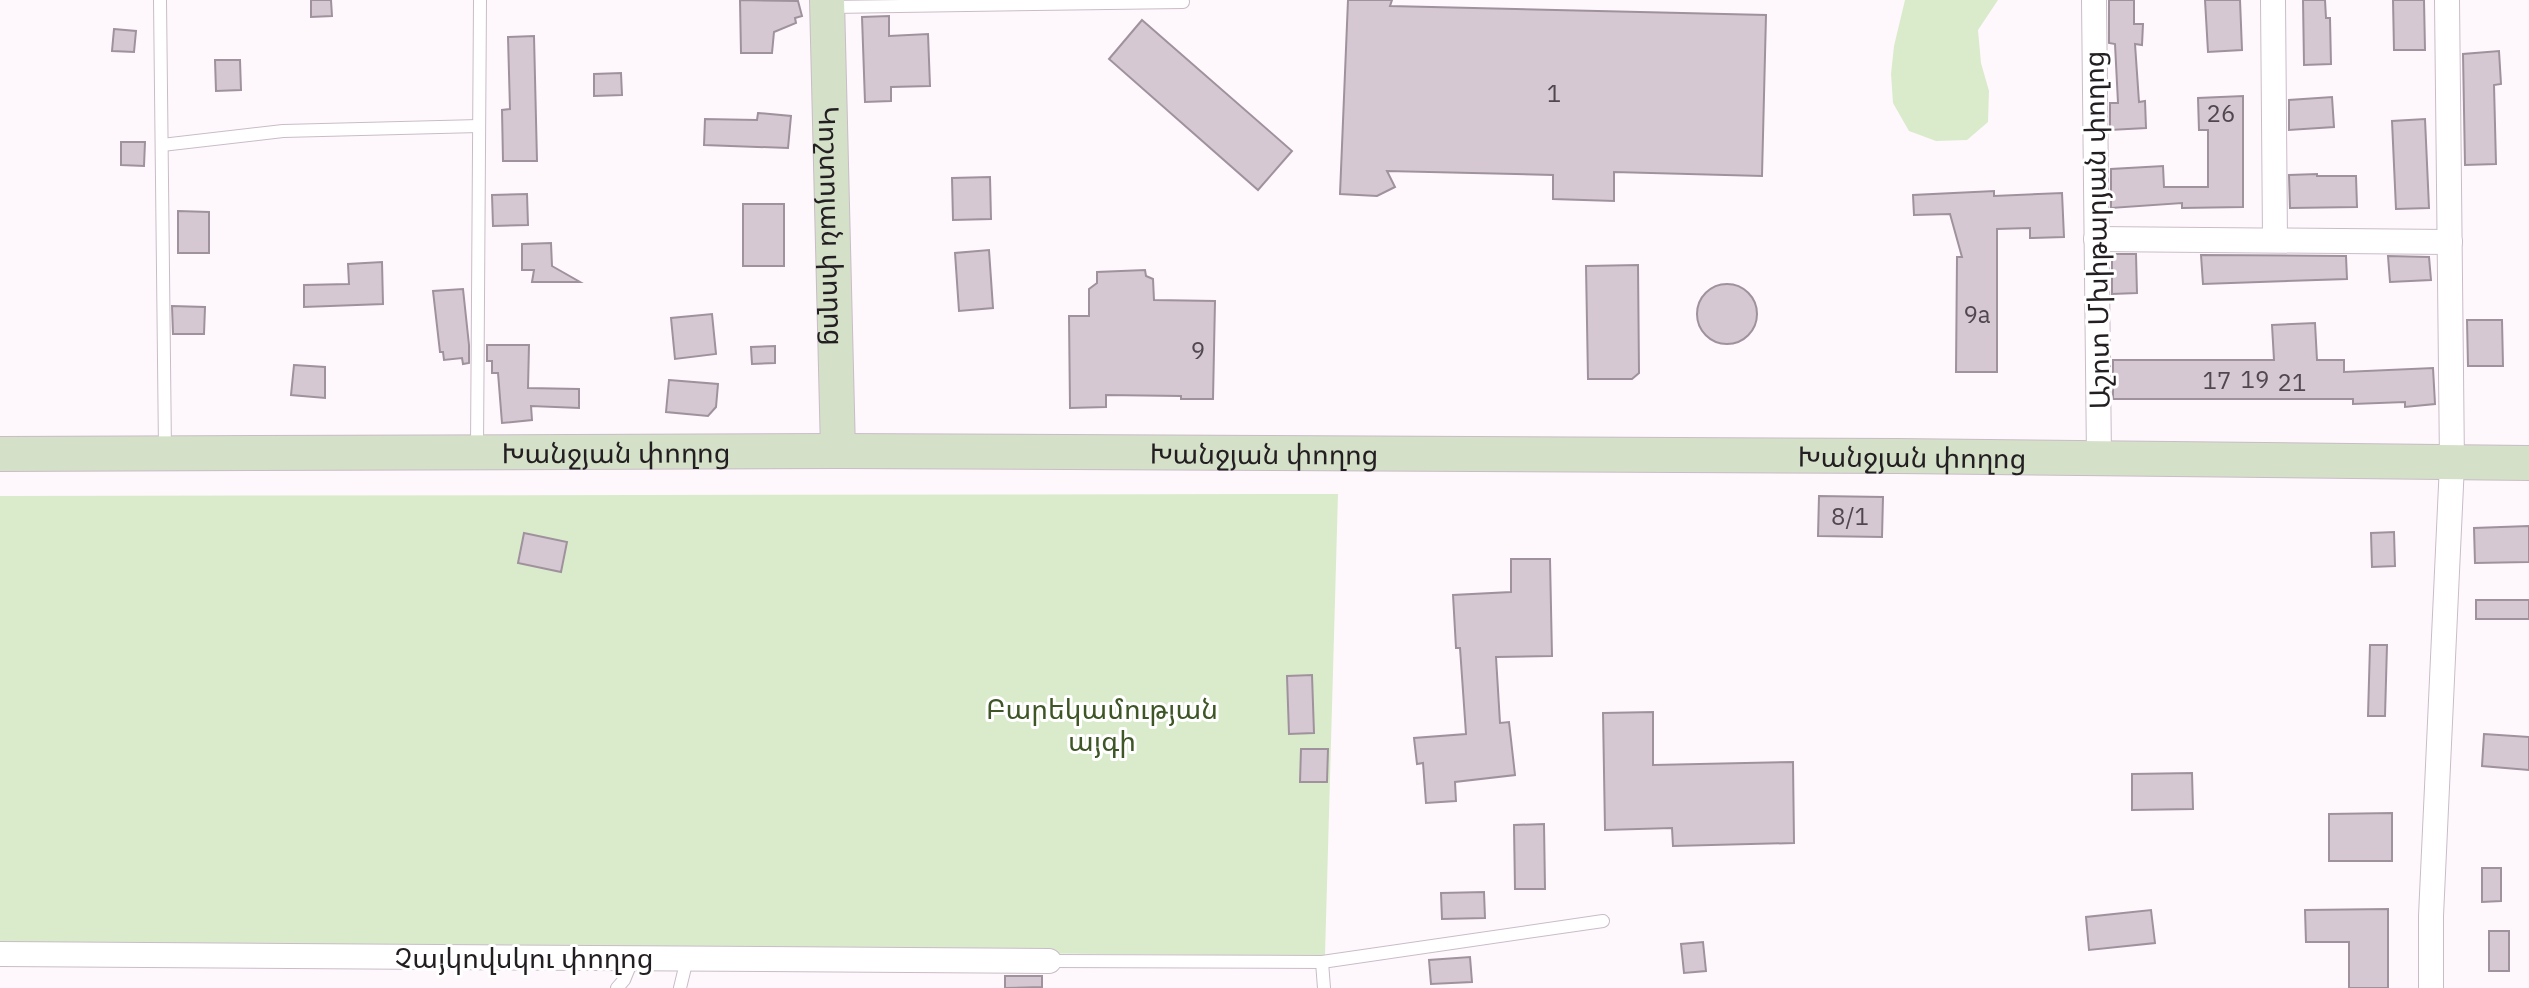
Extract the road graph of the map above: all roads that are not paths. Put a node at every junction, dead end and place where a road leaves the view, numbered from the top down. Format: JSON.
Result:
{"nodes":[{"id":1,"x":160,"y":0,"type":"edge"},
{"id":2,"x":480,"y":0,"type":"edge"},
{"id":3,"x":2094,"y":0,"type":"edge"},
{"id":4,"x":2273,"y":0,"type":"edge"},
{"id":5,"x":2447,"y":0,"type":"edge"},
{"id":6,"x":1183,"y":2,"type":"edge"},
{"id":7,"x":827,"y":3,"type":"edge"},
{"id":8,"x":479,"y":126,"type":"junction"},
{"id":9,"x":162,"y":145,"type":"junction"},
{"id":10,"x":2096,"y":239,"type":"junction"},
{"id":11,"x":2275,"y":240,"type":"junction"},
{"id":12,"x":2450,"y":242,"type":"junction"},
{"id":13,"x":838,"y":451,"type":"junction"},
{"id":14,"x":477,"y":452,"type":"junction"},
{"id":15,"x":0,"y":454,"type":"edge"},
{"id":16,"x":165,"y":454,"type":"junction"},
{"id":17,"x":2099,"y":459,"type":"junction"},
{"id":18,"x":2529,"y":463,"type":"edge"},
{"id":19,"x":2452,"y":464,"type":"junction"},
{"id":20,"x":1603,"y":921,"type":"dead end"},
{"id":21,"x":0,"y":954,"type":"edge"},
{"id":22,"x":633,"y":958,"type":"junction"},
{"id":23,"x":687,"y":959,"type":"junction"},
{"id":24,"x":1049,"y":961,"type":"joint"},
{"id":25,"x":1322,"y":962,"type":"junction"},
{"id":26,"x":617,"y":988,"type":"edge"},
{"id":27,"x":680,"y":988,"type":"edge"},
{"id":28,"x":1324,"y":988,"type":"edge"},
{"id":29,"x":2431,"y":988,"type":"edge"}],
"edges":[{"from":1,"to":9,"type":"lane"},
{"from":2,"to":8,"type":"lane"},
{"from":3,"to":10,"type":"street","name":"Աշոտ Մխիթարյան փողոց"},
{"from":4,"to":11,"type":"street"},
{"from":5,"to":12,"type":"street"},
{"from":6,"to":7,"type":"lane"},
{"from":7,"to":13,"type":"main road","name":"Կոշտոյան փողոց"},
{"from":8,"to":9,"type":"lane"},
{"from":8,"to":14,"type":"lane"},
{"from":9,"to":16,"type":"lane"},
{"from":10,"to":11,"type":"street"},
{"from":10,"to":17,"type":"street","name":"Աշոտ Մխիթարյան փողոց"},
{"from":11,"to":12,"type":"street"},
{"from":12,"to":19,"type":"street"},
{"from":13,"to":14,"type":"main road","name":"Խանջյան փողոց"},
{"from":13,"to":17,"type":"main road","name":"Խանջյան փողոց"},
{"from":14,"to":16,"type":"main road","name":"Խանջյան փողոց"},
{"from":15,"to":16,"type":"main road","name":"Խանջյան փողոց"},
{"from":17,"to":19,"type":"main road","name":"Խանջյան փողոց"},
{"from":18,"to":19,"type":"main road","name":"Խանջյան փողոց"},
{"from":19,"to":29,"type":"street"},
{"from":20,"to":25,"type":"lane"},
{"from":21,"to":22,"type":"street","name":"Չայկովսկու փողոց"},
{"from":22,"to":23,"type":"street","name":"Չայկովսկու փողոց"},
{"from":22,"to":26,"type":"lane"},
{"from":23,"to":24,"type":"street","name":"Չայկովսկու փողոց"},
{"from":23,"to":27,"type":"lane"},
{"from":24,"to":25,"type":"lane"},
{"from":25,"to":28,"type":"lane"}]}
